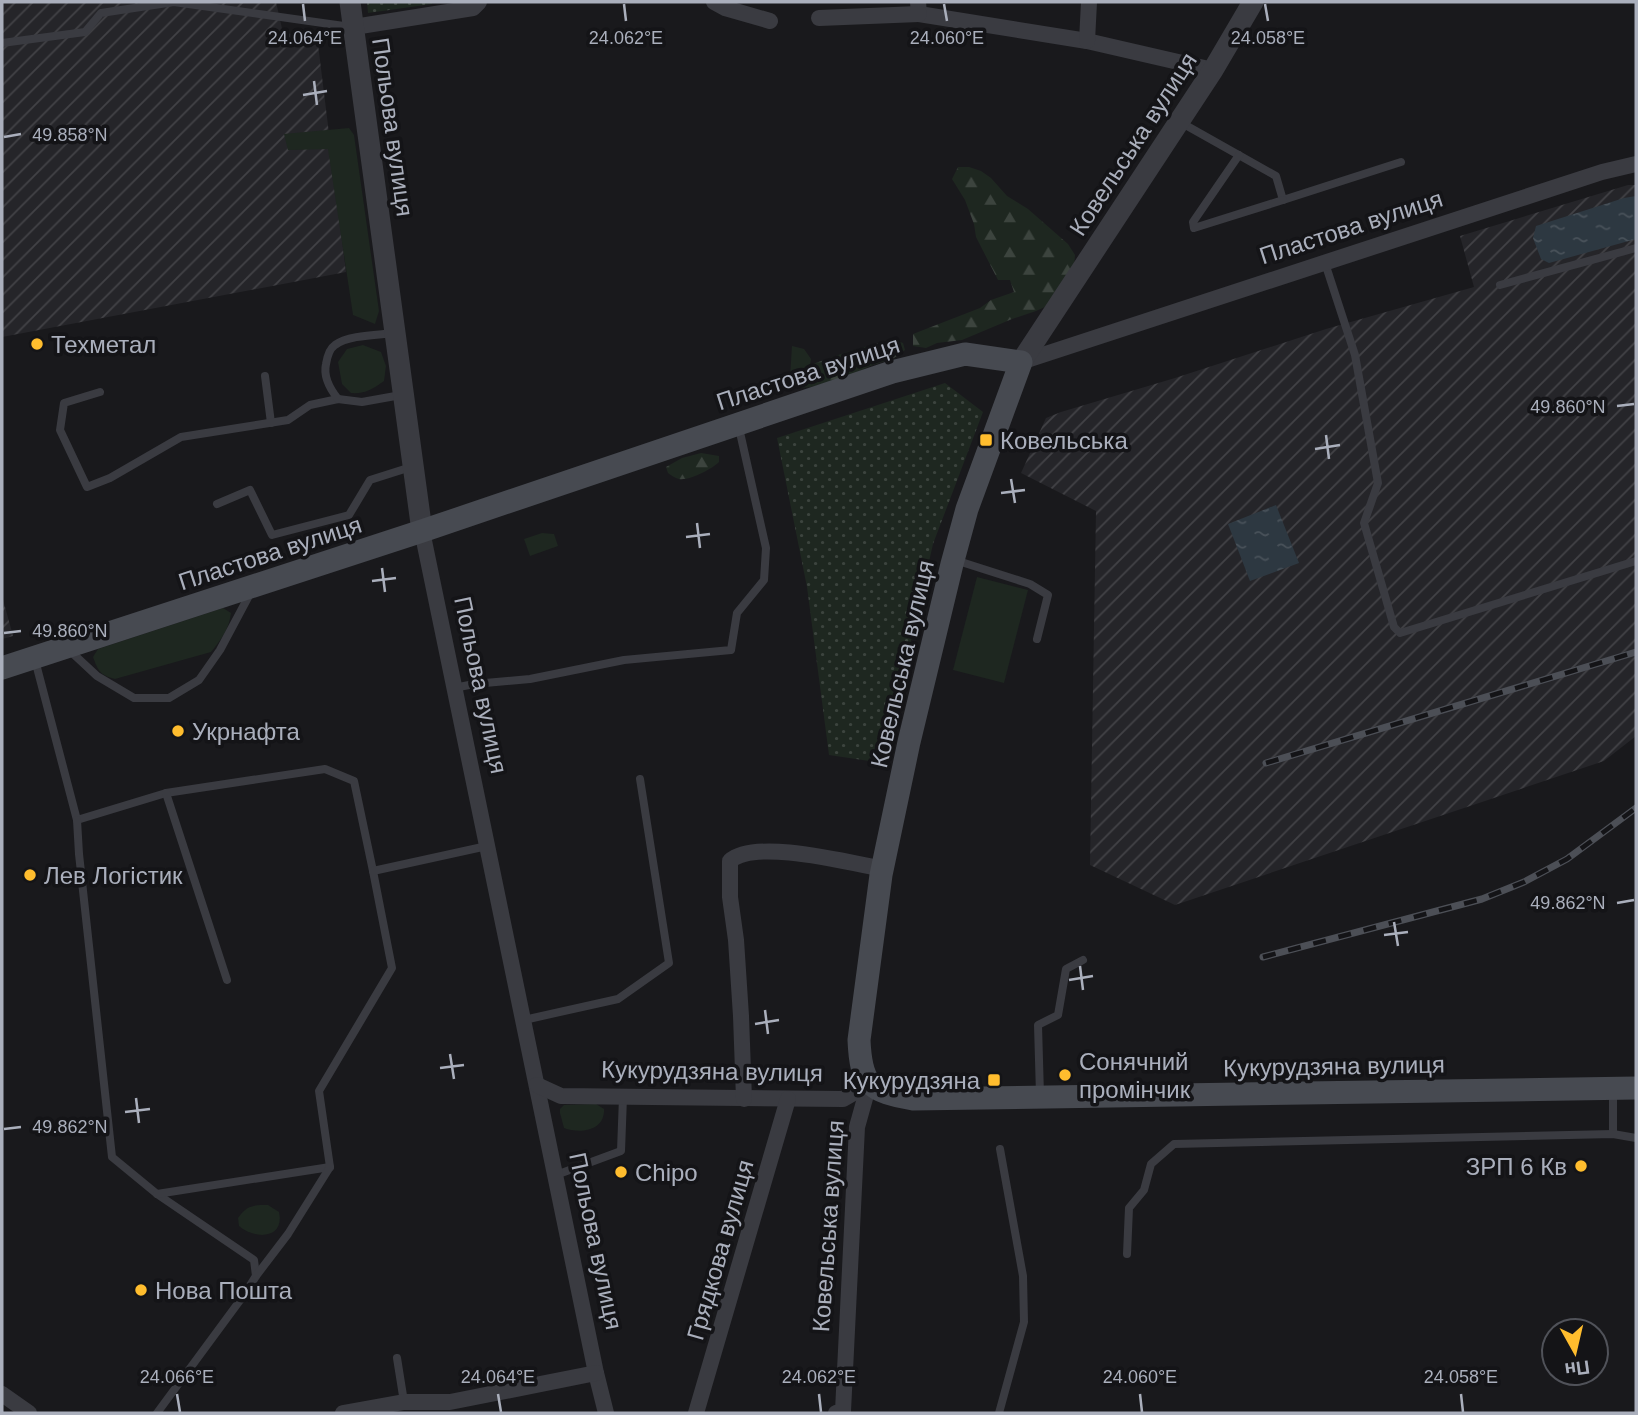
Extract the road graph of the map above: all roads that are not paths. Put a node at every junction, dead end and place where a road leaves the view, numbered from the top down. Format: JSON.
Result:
{"nodes":[{"id":1,"x":351,"y":2,"type":"edge"},
{"id":2,"x":479,"y":2,"type":"edge"},
{"id":3,"x":714,"y":2,"type":"edge"},
{"id":4,"x":1089,"y":2,"type":"edge"},
{"id":5,"x":1253,"y":2,"type":"edge"},
{"id":6,"x":210,"y":4,"type":"edge"},
{"id":7,"x":918,"y":8,"type":"edge"},
{"id":8,"x":819,"y":18,"type":"dead end"},
{"id":9,"x":771,"y":21,"type":"dead end"},
{"id":10,"x":354,"y":27,"type":"junction"},
{"id":11,"x":1087,"y":41,"type":"junction"},
{"id":12,"x":2,"y":43,"type":"edge"},
{"id":13,"x":1213,"y":70,"type":"junction"},
{"id":14,"x":1179,"y":122,"type":"junction"},
{"id":15,"x":1239,"y":155,"type":"junction"},
{"id":16,"x":1401,"y":162,"type":"dead end"},
{"id":17,"x":1636,"y":164,"type":"edge"},
{"id":18,"x":1283,"y":200,"type":"junction"},
{"id":19,"x":1636,"y":248,"type":"edge"},
{"id":20,"x":1325,"y":262,"type":"junction"},
{"id":21,"x":1500,"y":285,"type":"dead end"},
{"id":22,"x":394,"y":333,"type":"junction"},
{"id":23,"x":1021,"y":362,"type":"junction"},
{"id":24,"x":265,"y":376,"type":"dead end"},
{"id":25,"x":100,"y":392,"type":"dead end"},
{"id":26,"x":402,"y":395,"type":"junction"},
{"id":27,"x":338,"y":399,"type":"junction"},
{"id":28,"x":271,"y":423,"type":"junction"},
{"id":29,"x":737,"y":423,"type":"junction"},
{"id":30,"x":412,"y":467,"type":"junction"},
{"id":31,"x":217,"y":504,"type":"dead end"},
{"id":32,"x":422,"y":531,"type":"junction"},
{"id":33,"x":953,"y":559,"type":"junction"},
{"id":34,"x":1636,"y":561,"type":"edge"},
{"id":35,"x":254,"y":586,"type":"junction"},
{"id":36,"x":1037,"y":639,"type":"dead end"},
{"id":37,"x":66,"y":647,"type":"junction"},
{"id":38,"x":34,"y":657,"type":"junction"},
{"id":39,"x":2,"y":668,"type":"edge"},
{"id":40,"x":454,"y":688,"type":"junction"},
{"id":41,"x":640,"y":779,"type":"dead end"},
{"id":42,"x":166,"y":793,"type":"junction"},
{"id":43,"x":77,"y":820,"type":"junction"},
{"id":44,"x":487,"y":846,"type":"junction"},
{"id":45,"x":883,"y":869,"type":"junction"},
{"id":46,"x":373,"y":871,"type":"junction"},
{"id":47,"x":1083,"y":960,"type":"dead end"},
{"id":48,"x":227,"y":981,"type":"dead end"},
{"id":49,"x":524,"y":1020,"type":"junction"},
{"id":50,"x":869,"y":1084,"type":"junction"},
{"id":51,"x":537,"y":1085,"type":"junction"},
{"id":52,"x":1636,"y":1088,"type":"edge"},
{"id":53,"x":1613,"y":1089,"type":"junction"},
{"id":54,"x":623,"y":1097,"type":"junction"},
{"id":55,"x":1040,"y":1097,"type":"junction"},
{"id":56,"x":744,"y":1099,"type":"junction"},
{"id":57,"x":788,"y":1099,"type":"junction"},
{"id":58,"x":1613,"y":1134,"type":"junction"},
{"id":59,"x":1636,"y":1138,"type":"edge"},
{"id":60,"x":1000,"y":1149,"type":"dead end"},
{"id":61,"x":330,"y":1167,"type":"junction"},
{"id":62,"x":555,"y":1175,"type":"junction"},
{"id":63,"x":157,"y":1194,"type":"junction"},
{"id":64,"x":1127,"y":1254,"type":"dead end"},
{"id":65,"x":256,"y":1276,"type":"junction"},
{"id":66,"x":397,"y":1358,"type":"dead end"},
{"id":67,"x":596,"y":1373,"type":"junction"},
{"id":68,"x":2,"y":1394,"type":"edge"},
{"id":69,"x":404,"y":1402,"type":"junction"},
{"id":70,"x":29,"y":1413,"type":"edge"},
{"id":71,"x":157,"y":1413,"type":"edge"},
{"id":72,"x":343,"y":1413,"type":"edge"},
{"id":73,"x":606,"y":1413,"type":"edge"},
{"id":74,"x":696,"y":1413,"type":"edge"},
{"id":75,"x":844,"y":1413,"type":"edge"},
{"id":76,"x":999,"y":1413,"type":"edge"}],
"edges":[{"from":1,"to":10,"type":"street","name":"Польова вулиця"},
{"from":2,"to":10,"type":"street"},
{"from":3,"to":9,"type":"street"},
{"from":4,"to":11,"type":"street"},
{"from":5,"to":13,"type":"street","name":"Ковельська вулиця"},
{"from":6,"to":10,"type":"lane"},
{"from":6,"to":12,"type":"lane"},
{"from":7,"to":8,"type":"street"},
{"from":7,"to":11,"type":"street"},
{"from":10,"to":22,"type":"street","name":"Польова вулиця"},
{"from":11,"to":13,"type":"street"},
{"from":13,"to":14,"type":"street","name":"Ковельська вулиця"},
{"from":14,"to":15,"type":"lane"},
{"from":14,"to":23,"type":"street","name":"Ковельська вулиця"},
{"from":15,"to":18,"type":"lane"},
{"from":15,"to":18,"type":"lane"},
{"from":16,"to":18,"type":"lane"},
{"from":17,"to":20,"type":"street","name":"Пластова вулиця"},
{"from":19,"to":21,"type":"lane"},
{"from":20,"to":23,"type":"street","name":"Пластова вулиця"},
{"from":20,"to":34,"type":"lane"},
{"from":22,"to":26,"type":"street","name":"Польова вулиця"},
{"from":22,"to":27,"type":"lane"},
{"from":23,"to":29,"type":"main road","name":"Пластова вулиця"},
{"from":23,"to":33,"type":"main road","name":"Ковельська вулиця"},
{"from":24,"to":28,"type":"lane"},
{"from":25,"to":28,"type":"lane"},
{"from":26,"to":27,"type":"lane"},
{"from":26,"to":30,"type":"street","name":"Польова вулиця"},
{"from":27,"to":28,"type":"lane"},
{"from":29,"to":32,"type":"main road","name":"Пластова вулиця"},
{"from":29,"to":40,"type":"lane"},
{"from":30,"to":31,"type":"lane"},
{"from":30,"to":32,"type":"street","name":"Польова вулиця"},
{"from":32,"to":35,"type":"main road","name":"Пластова вулиця"},
{"from":32,"to":40,"type":"street","name":"Польова вулиця"},
{"from":33,"to":36,"type":"lane"},
{"from":33,"to":45,"type":"main road","name":"Ковельська вулиця"},
{"from":35,"to":37,"type":"main road","name":"Пластова вулиця"},
{"from":35,"to":37,"type":"lane"},
{"from":37,"to":38,"type":"main road","name":"Пластова вулиця"},
{"from":38,"to":39,"type":"main road","name":"Пластова вулиця"},
{"from":38,"to":43,"type":"lane"},
{"from":40,"to":44,"type":"street","name":"Польова вулиця"},
{"from":41,"to":49,"type":"lane"},
{"from":42,"to":43,"type":"lane"},
{"from":42,"to":46,"type":"lane"},
{"from":42,"to":48,"type":"lane"},
{"from":43,"to":63,"type":"lane"},
{"from":44,"to":46,"type":"lane"},
{"from":44,"to":49,"type":"street","name":"Польова вулиця"},
{"from":45,"to":50,"type":"main road","name":"Ковельська вулиця"},
{"from":45,"to":56,"type":"street"},
{"from":46,"to":61,"type":"lane"},
{"from":47,"to":55,"type":"lane"},
{"from":49,"to":51,"type":"street","name":"Польова вулиця"},
{"from":50,"to":55,"type":"main road","name":"Кукурудзяна вулиця"},
{"from":50,"to":57,"type":"street","name":"Кукурудзяна вулиця"},
{"from":50,"to":75,"type":"street","name":"Ковельська вулиця"},
{"from":51,"to":54,"type":"street","name":"Кукурудзяна вулиця"},
{"from":51,"to":62,"type":"street","name":"Польова вулиця"},
{"from":52,"to":53,"type":"main road","name":"Кукурудзяна вулиця"},
{"from":53,"to":55,"type":"main road","name":"Кукурудзяна вулиця"},
{"from":53,"to":58,"type":"lane"},
{"from":54,"to":56,"type":"street","name":"Кукурудзяна вулиця"},
{"from":54,"to":62,"type":"lane"},
{"from":56,"to":57,"type":"street","name":"Кукурудзяна вулиця"},
{"from":57,"to":74,"type":"street","name":"Грядкова вулиця"},
{"from":58,"to":59,"type":"lane"},
{"from":58,"to":64,"type":"lane"},
{"from":60,"to":76,"type":"lane"},
{"from":61,"to":63,"type":"lane"},
{"from":61,"to":65,"type":"lane"},
{"from":62,"to":67,"type":"street","name":"Польова вулиця"},
{"from":63,"to":65,"type":"lane"},
{"from":65,"to":71,"type":"lane"},
{"from":66,"to":69,"type":"lane"},
{"from":67,"to":69,"type":"street"},
{"from":67,"to":73,"type":"street","name":"Польова вулиця"},
{"from":68,"to":70,"type":"street"},
{"from":69,"to":72,"type":"street"}]}
